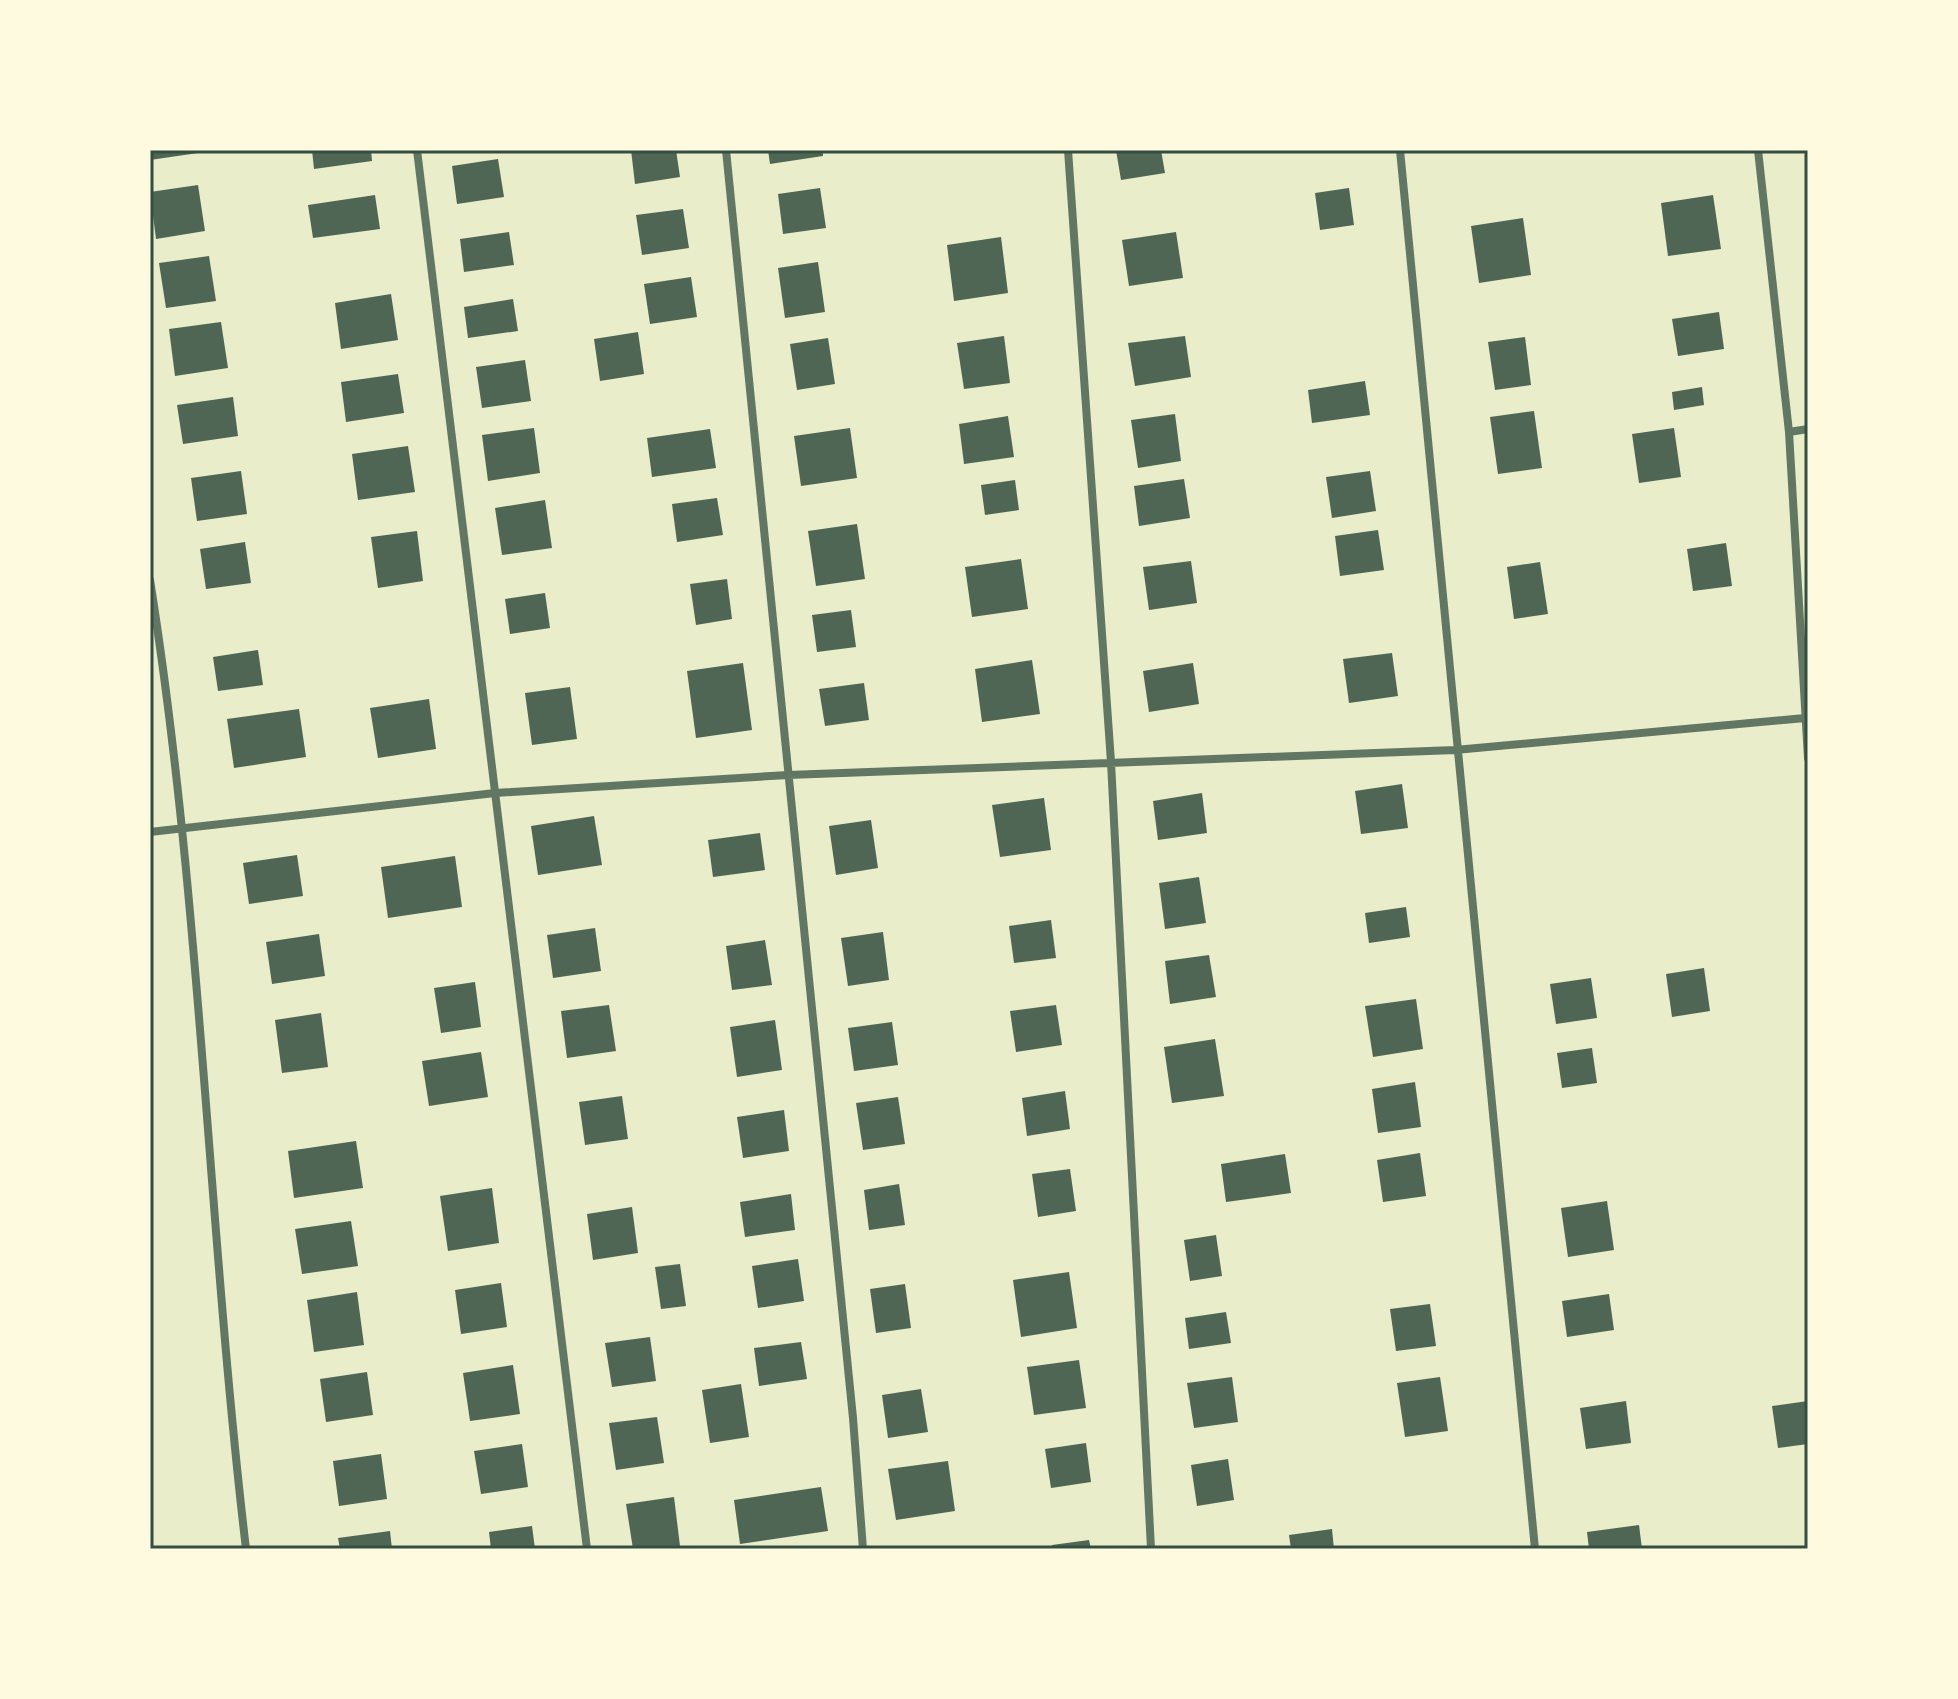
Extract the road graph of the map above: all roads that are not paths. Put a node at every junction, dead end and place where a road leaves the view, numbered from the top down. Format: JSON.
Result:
{"nodes":[{"id":1,"x":417,"y":150,"type":"edge"},
{"id":2,"x":726,"y":150,"type":"edge"},
{"id":3,"x":1068,"y":150,"type":"edge"},
{"id":4,"x":1400,"y":150,"type":"edge"},
{"id":5,"x":1758,"y":150,"type":"edge"},
{"id":6,"x":1808,"y":429,"type":"edge"},
{"id":7,"x":1789,"y":432,"type":"junction"},
{"id":8,"x":150,"y":580,"type":"edge"},
{"id":9,"x":1805,"y":718,"type":"junction"},
{"id":10,"x":1455,"y":750,"type":"junction"},
{"id":11,"x":1808,"y":758,"type":"edge"},
{"id":12,"x":1111,"y":762,"type":"junction"},
{"id":13,"x":788,"y":775,"type":"junction"},
{"id":14,"x":495,"y":793,"type":"junction"},
{"id":15,"x":182,"y":830,"type":"junction"},
{"id":16,"x":150,"y":832,"type":"edge"},
{"id":17,"x":246,"y":1549,"type":"edge"},
{"id":18,"x":587,"y":1549,"type":"edge"},
{"id":19,"x":863,"y":1549,"type":"edge"},
{"id":20,"x":1151,"y":1549,"type":"edge"},
{"id":21,"x":1535,"y":1549,"type":"edge"}],
"edges":[{"from":1,"to":14,"type":"street"},
{"from":2,"to":13,"type":"street"},
{"from":3,"to":12,"type":"street"},
{"from":4,"to":10,"type":"street"},
{"from":5,"to":7,"type":"street"},
{"from":6,"to":7,"type":"street"},
{"from":7,"to":9,"type":"street"},
{"from":8,"to":15,"type":"street"},
{"from":9,"to":10,"type":"street"},
{"from":9,"to":11,"type":"street"},
{"from":10,"to":12,"type":"street"},
{"from":10,"to":21,"type":"street"},
{"from":12,"to":13,"type":"street"},
{"from":12,"to":20,"type":"street"},
{"from":13,"to":14,"type":"street"},
{"from":13,"to":19,"type":"street"},
{"from":14,"to":15,"type":"street"},
{"from":14,"to":18,"type":"street"},
{"from":15,"to":16,"type":"street"},
{"from":15,"to":17,"type":"street"}]}
